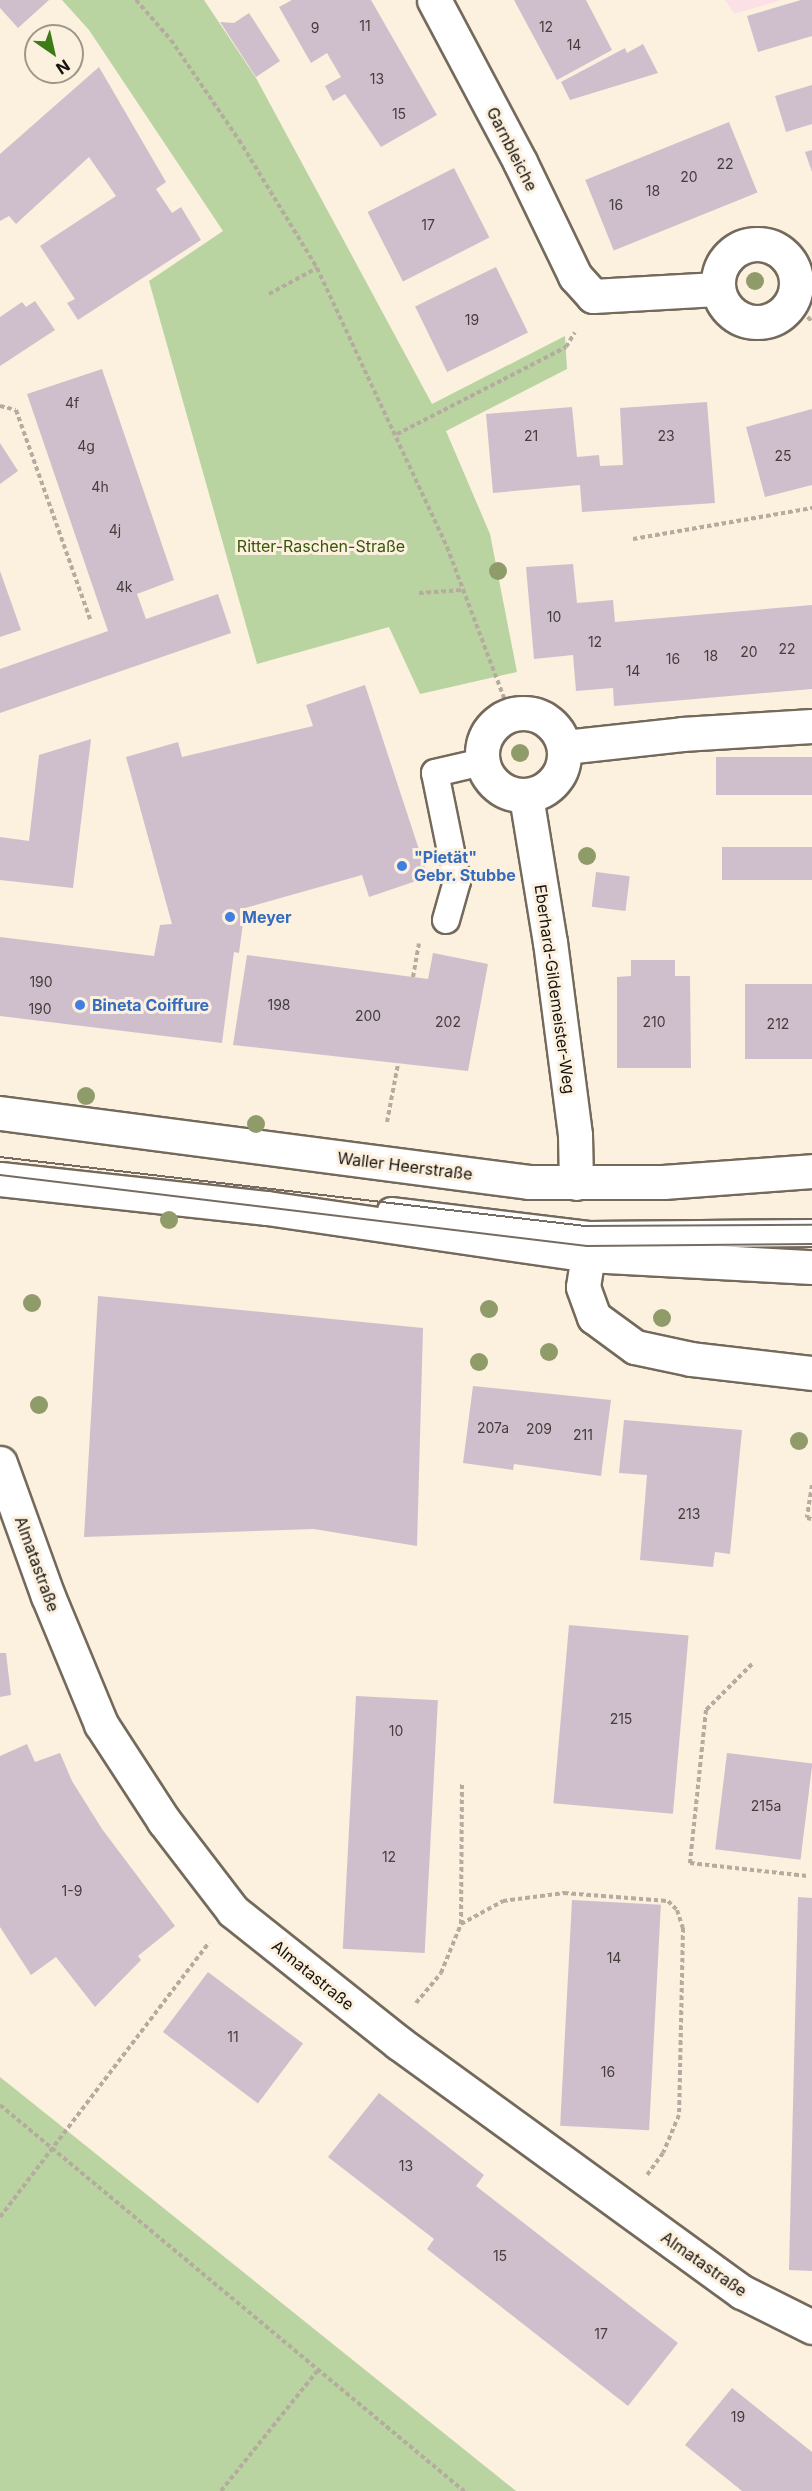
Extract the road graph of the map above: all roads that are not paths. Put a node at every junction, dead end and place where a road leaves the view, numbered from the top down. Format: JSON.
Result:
{"nodes":[{"id":1,"x":434,"y":0,"type":"edge"},
{"id":2,"x":717,"y":289,"type":"junction"},
{"id":3,"x":803,"y":311,"type":"edge"},
{"id":4,"x":812,"y":726,"type":"edge"},
{"id":5,"x":565,"y":747,"type":"junction"},
{"id":6,"x":482,"y":762,"type":"junction"},
{"id":7,"x":526,"y":796,"type":"junction"},
{"id":8,"x":446,"y":920,"type":"dead end"},
{"id":9,"x":0,"y":1113,"type":"edge"},
{"id":10,"x":0,"y":1164,"type":"edge"},
{"id":11,"x":812,"y":1171,"type":"edge"},
{"id":12,"x":0,"y":1179,"type":"edge"},
{"id":13,"x":576,"y":1183,"type":"junction"},
{"id":14,"x":812,"y":1233,"type":"edge"},
{"id":15,"x":622,"y":1234,"type":"junction"},
{"id":16,"x":554,"y":1250,"type":"junction"},
{"id":17,"x":588,"y":1255,"type":"junction"},
{"id":18,"x":812,"y":1267,"type":"edge"},
{"id":19,"x":812,"y":1373,"type":"edge"},
{"id":20,"x":0,"y":1463,"type":"edge"},
{"id":21,"x":812,"y":2327,"type":"edge"}],
"edges":[{"from":1,"to":2,"type":"street","name":"Garnbleiche"},
{"from":2,"to":3,"type":"street"},
{"from":2,"to":3,"type":"street"},
{"from":4,"to":5,"type":"street"},
{"from":5,"to":6,"type":"street"},
{"from":5,"to":7,"type":"street"},
{"from":6,"to":7,"type":"street"},
{"from":6,"to":8,"type":"lane"},
{"from":7,"to":13,"type":"street","name":"Eberhard-Gildemeister-Weg"},
{"from":9,"to":13,"type":"street","name":"Waller Heerstraße"},
{"from":10,"to":15,"type":"lane"},
{"from":11,"to":13,"type":"street","name":"Waller Heerstraße"},
{"from":12,"to":16,"type":"street"},
{"from":14,"to":15,"type":"lane"},
{"from":15,"to":16,"type":"lane"},
{"from":16,"to":17,"type":"street"},
{"from":17,"to":18,"type":"street"},
{"from":17,"to":19,"type":"street"},
{"from":20,"to":21,"type":"street","name":"Almatastraße"}]}
